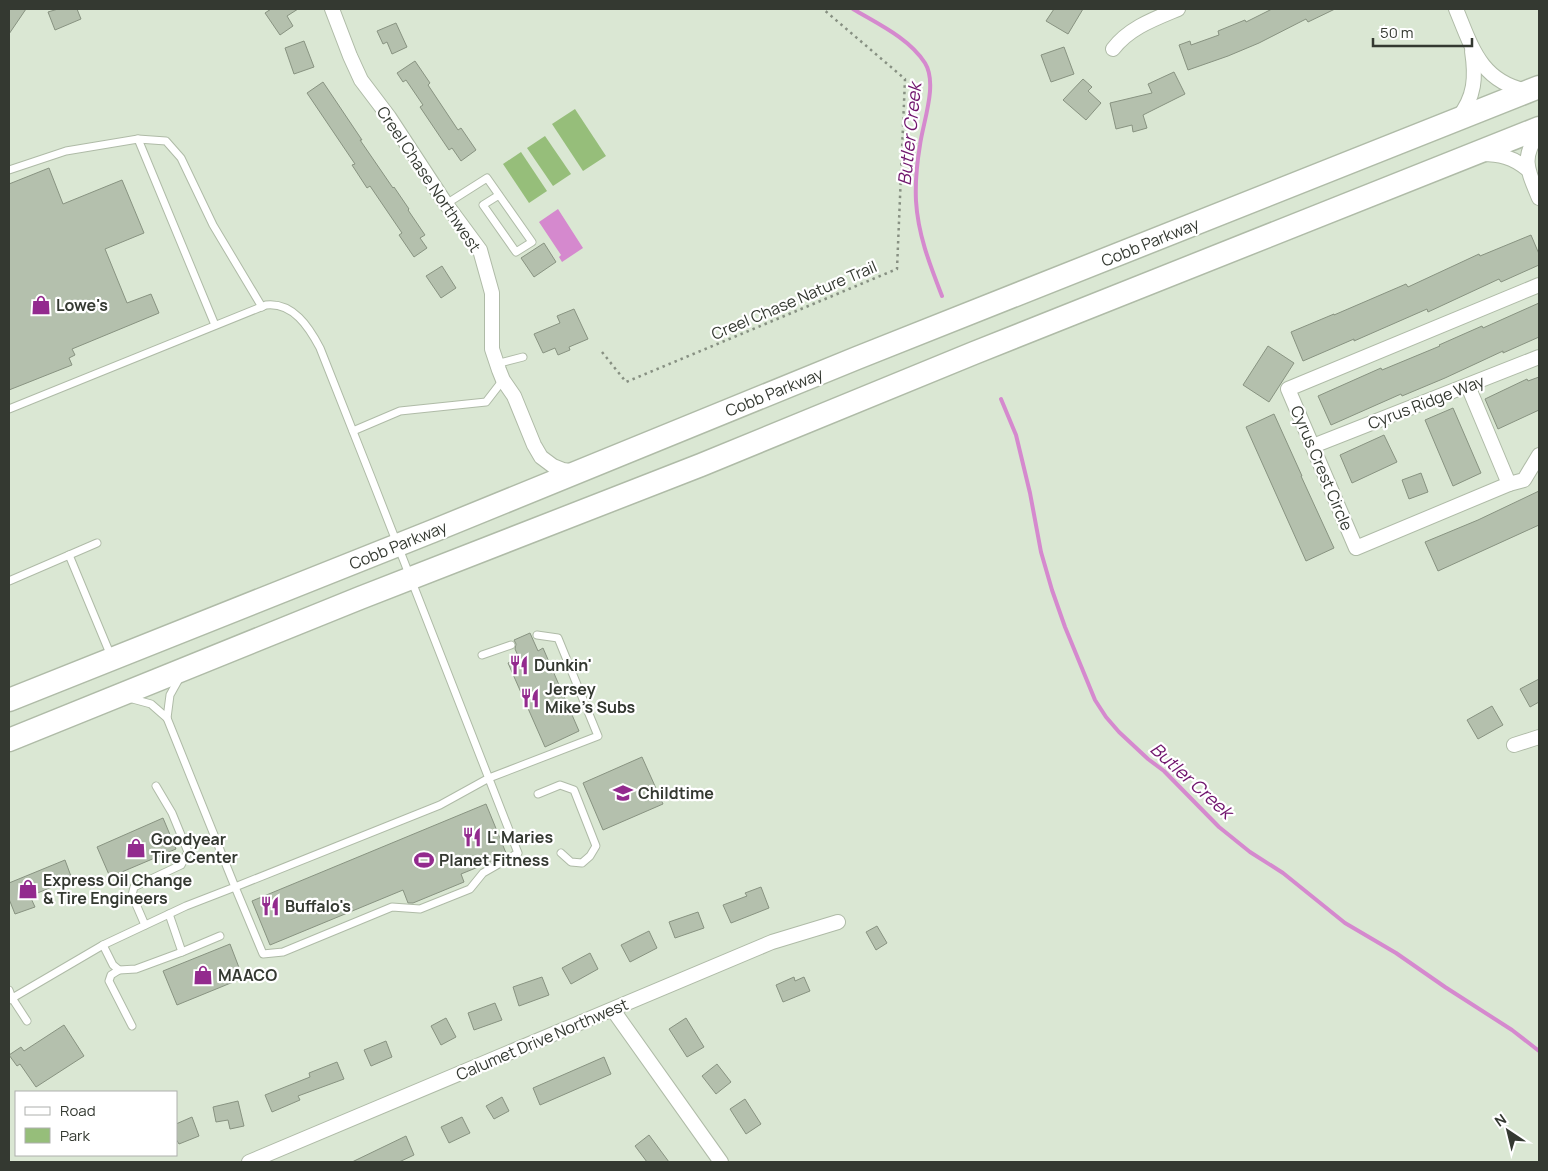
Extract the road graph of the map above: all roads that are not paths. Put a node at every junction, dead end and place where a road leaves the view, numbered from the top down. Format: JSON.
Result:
{"nodes":[{"id":1,"x":332,"y":9,"type":"edge"},
{"id":2,"x":1178,"y":9,"type":"edge"},
{"id":3,"x":1456,"y":9,"type":"edge"},
{"id":4,"x":1471,"y":48,"type":"junction"},
{"id":5,"x":1113,"y":49,"type":"dead end"},
{"id":6,"x":1534,"y":89,"type":"edge"},
{"id":7,"x":1457,"y":120,"type":"junction"},
{"id":8,"x":1539,"y":128,"type":"edge"},
{"id":9,"x":1539,"y":133,"type":"edge"},
{"id":10,"x":138,"y":139,"type":"junction"},
{"id":11,"x":1475,"y":154,"type":"junction"},
{"id":12,"x":1527,"y":169,"type":"junction"},
{"id":13,"x":9,"y":170,"type":"edge"},
{"id":14,"x":499,"y":195,"type":"junction"},
{"id":15,"x":1539,"y":198,"type":"edge"},
{"id":16,"x":446,"y":204,"type":"junction"},
{"id":17,"x":1539,"y":284,"type":"edge"},
{"id":18,"x":262,"y":306,"type":"junction"},
{"id":19,"x":215,"y":325,"type":"junction"},
{"id":20,"x":523,"y":357,"type":"dead end"},
{"id":21,"x":1539,"y":357,"type":"edge"},
{"id":22,"x":496,"y":364,"type":"junction"},
{"id":23,"x":503,"y":380,"type":"junction"},
{"id":24,"x":1468,"y":386,"type":"junction"},
{"id":25,"x":9,"y":409,"type":"edge"},
{"id":26,"x":353,"y":432,"type":"junction"},
{"id":27,"x":1313,"y":446,"type":"junction"},
{"id":28,"x":1539,"y":455,"type":"edge"},
{"id":29,"x":577,"y":472,"type":"junction"},
{"id":30,"x":1508,"y":484,"type":"junction"},
{"id":31,"x":97,"y":543,"type":"dead end"},
{"id":32,"x":398,"y":545,"type":"junction"},
{"id":33,"x":69,"y":555,"type":"junction"},
{"id":34,"x":411,"y":578,"type":"junction"},
{"id":35,"x":9,"y":580,"type":"edge"},
{"id":36,"x":537,"y":635,"type":"dead end"},
{"id":37,"x":511,"y":645,"type":"dead end"},
{"id":38,"x":482,"y":655,"type":"dead end"},
{"id":39,"x":112,"y":659,"type":"junction"},
{"id":40,"x":186,"y":668,"type":"junction"},
{"id":41,"x":119,"y":694,"type":"junction"},
{"id":42,"x":9,"y":700,"type":"edge"},
{"id":43,"x":167,"y":718,"type":"junction"},
{"id":44,"x":1539,"y":737,"type":"edge"},
{"id":45,"x":9,"y":740,"type":"edge"},
{"id":46,"x":1514,"y":745,"type":"dead end"},
{"id":47,"x":489,"y":778,"type":"junction"},
{"id":48,"x":156,"y":786,"type":"dead end"},
{"id":49,"x":538,"y":794,"type":"dead end"},
{"id":50,"x":561,"y":853,"type":"dead end"},
{"id":51,"x":234,"y":887,"type":"junction"},
{"id":52,"x":169,"y":914,"type":"junction"},
{"id":53,"x":838,"y":922,"type":"dead end"},
{"id":54,"x":145,"y":925,"type":"junction"},
{"id":55,"x":220,"y":936,"type":"dead end"},
{"id":56,"x":103,"y":945,"type":"junction"},
{"id":57,"x":182,"y":952,"type":"junction"},
{"id":58,"x":119,"y":970,"type":"junction"},
{"id":59,"x":9,"y":990,"type":"edge"},
{"id":60,"x":10,"y":999,"type":"edge"},
{"id":61,"x":613,"y":1010,"type":"junction"},
{"id":62,"x":26,"y":1021,"type":"dead end"},
{"id":63,"x":132,"y":1026,"type":"dead end"},
{"id":64,"x":249,"y":1162,"type":"edge"},
{"id":65,"x":721,"y":1162,"type":"edge"}],
"edges":[{"from":1,"to":16,"type":"street","name":"Creel Chase Northwest"},
{"from":2,"to":5,"type":"street"},
{"from":3,"to":4,"type":"street"},
{"from":4,"to":6,"type":"street"},
{"from":4,"to":7,"type":"street"},
{"from":6,"to":7,"type":"main road","name":"Cobb Parkway"},
{"from":7,"to":29,"type":"main road","name":"Cobb Parkway"},
{"from":8,"to":11,"type":"main road"},
{"from":9,"to":12,"type":"street"},
{"from":10,"to":13,"type":"lane"},
{"from":10,"to":18,"type":"lane"},
{"from":10,"to":19,"type":"lane"},
{"from":11,"to":12,"type":"street"},
{"from":11,"to":34,"type":"main road"},
{"from":12,"to":15,"type":"street"},
{"from":14,"to":14,"type":"lane"},
{"from":14,"to":16,"type":"lane"},
{"from":16,"to":22,"type":"street","name":"Creel Chase Northwest"},
{"from":17,"to":27,"type":"street","name":"Cyrus Crest Circle"},
{"from":18,"to":19,"type":"lane"},
{"from":18,"to":26,"type":"lane"},
{"from":19,"to":25,"type":"lane"},
{"from":20,"to":22,"type":"lane"},
{"from":21,"to":24,"type":"street","name":"Cyrus Ridge Way"},
{"from":22,"to":23,"type":"street","name":"Creel Chase Northwest"},
{"from":23,"to":26,"type":"lane"},
{"from":23,"to":29,"type":"street","name":"Creel Chase Northwest"},
{"from":24,"to":27,"type":"street","name":"Cyrus Ridge Way"},
{"from":24,"to":30,"type":"street"},
{"from":26,"to":32,"type":"lane"},
{"from":27,"to":30,"type":"street","name":"Cyrus Crest Circle"},
{"from":28,"to":30,"type":"street","name":"Cyrus Crest Circle"},
{"from":29,"to":32,"type":"main road","name":"Cobb Parkway"},
{"from":31,"to":33,"type":"lane"},
{"from":32,"to":34,"type":"lane"},
{"from":32,"to":39,"type":"main road","name":"Cobb Parkway"},
{"from":33,"to":35,"type":"lane"},
{"from":33,"to":39,"type":"lane"},
{"from":34,"to":40,"type":"main road"},
{"from":34,"to":47,"type":"lane"},
{"from":36,"to":47,"type":"lane"},
{"from":37,"to":38,"type":"lane"},
{"from":39,"to":42,"type":"main road","name":"Cobb Parkway"},
{"from":40,"to":41,"type":"main road"},
{"from":40,"to":43,"type":"lane"},
{"from":41,"to":43,"type":"lane"},
{"from":41,"to":45,"type":"main road"},
{"from":43,"to":51,"type":"lane"},
{"from":44,"to":46,"type":"street"},
{"from":47,"to":51,"type":"lane"},
{"from":47,"to":51,"type":"lane"},
{"from":48,"to":54,"type":"lane"},
{"from":49,"to":50,"type":"lane"},
{"from":51,"to":52,"type":"lane"},
{"from":52,"to":54,"type":"lane"},
{"from":52,"to":57,"type":"lane"},
{"from":53,"to":61,"type":"street","name":"Calumet Drive Northwest"},
{"from":54,"to":56,"type":"lane"},
{"from":55,"to":57,"type":"lane"},
{"from":56,"to":58,"type":"lane"},
{"from":56,"to":60,"type":"lane"},
{"from":57,"to":58,"type":"lane"},
{"from":58,"to":63,"type":"lane"},
{"from":59,"to":60,"type":"lane"},
{"from":60,"to":62,"type":"lane"},
{"from":61,"to":64,"type":"street","name":"Calumet Drive Northwest"},
{"from":61,"to":65,"type":"street"}]}
